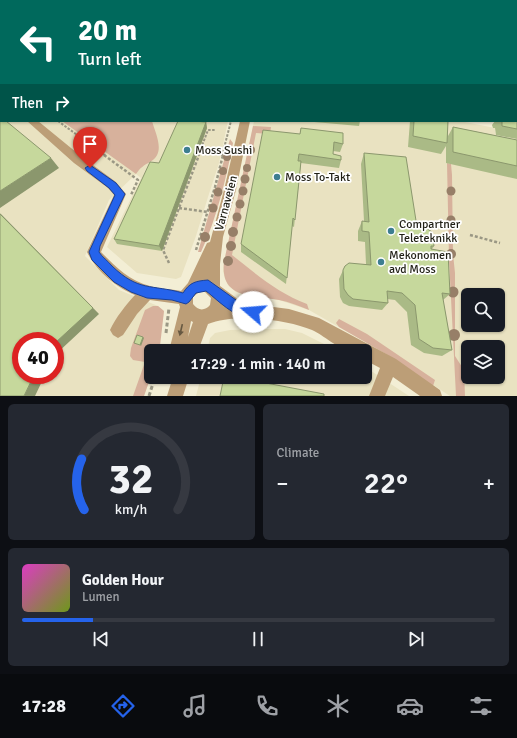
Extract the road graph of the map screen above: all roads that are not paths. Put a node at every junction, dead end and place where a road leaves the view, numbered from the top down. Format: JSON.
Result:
{"nodes":[{"id":1,"x":33,"y":122,"type":"edge"},
{"id":2,"x":245,"y":122,"type":"edge"},
{"id":3,"x":217,"y":237,"type":"junction"},
{"id":4,"x":214,"y":290,"type":"junction"},
{"id":5,"x":147,"y":293,"type":"junction"},
{"id":6,"x":184,"y":298,"type":"junction"},
{"id":7,"x":240,"y":310,"type":"junction"},
{"id":8,"x":206,"y":316,"type":"junction"},
{"id":9,"x":118,"y":330,"type":"dead end"},
{"id":10,"x":178,"y":344,"type":"edge"},
{"id":11,"x":193,"y":344,"type":"edge"},
{"id":12,"x":390,"y":365,"type":"junction"},
{"id":13,"x":176,"y":384,"type":"edge"},
{"id":14,"x":179,"y":384,"type":"edge"},
{"id":15,"x":175,"y":395,"type":"edge"},
{"id":16,"x":377,"y":396,"type":"edge"},
{"id":17,"x":434,"y":396,"type":"edge"}],
"edges":[{"from":1,"to":5,"type":"street"},
{"from":2,"to":3,"type":"street","name":"Varnaveien"},
{"from":3,"to":4,"type":"street","name":"Varnaveien"},
{"from":3,"to":6,"type":"street","name":"Varnaveien"},
{"from":4,"to":6,"type":"street"},
{"from":4,"to":7,"type":"street"},
{"from":4,"to":8,"type":"street"},
{"from":5,"to":6,"type":"street"},
{"from":5,"to":9,"type":"street"},
{"from":6,"to":8,"type":"street"},
{"from":6,"to":10,"type":"street","name":"Varnaveien","one_way":true},
{"from":7,"to":8,"type":"street"},
{"from":7,"to":12,"type":"street"},
{"from":8,"to":11,"type":"street"},
{"from":12,"to":16,"type":"street"},
{"from":12,"to":17,"type":"street"},
{"from":13,"to":15,"type":"street"},
{"from":14,"to":15,"type":"street"}]}
